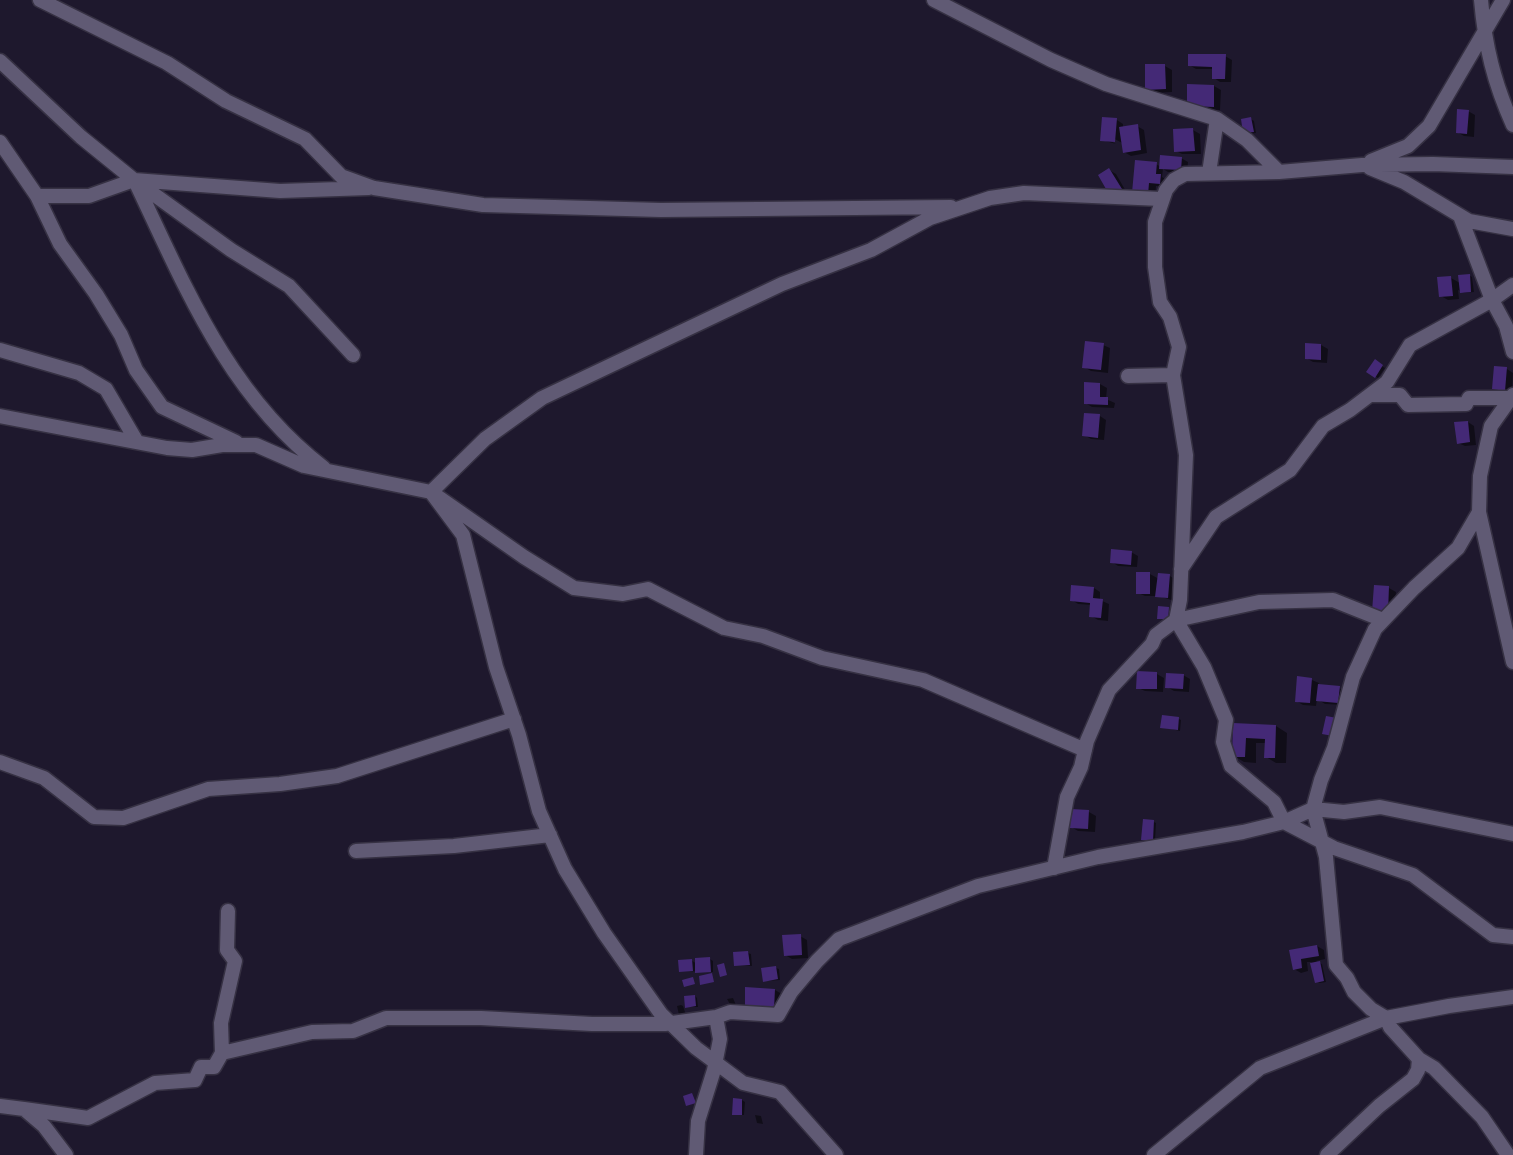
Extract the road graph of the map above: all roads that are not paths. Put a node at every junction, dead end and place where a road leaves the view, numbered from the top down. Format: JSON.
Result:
{"nodes":[{"id":1,"x":40,"y":0,"type":"edge"},
{"id":2,"x":934,"y":0,"type":"edge"},
{"id":3,"x":1481,"y":0,"type":"edge"},
{"id":4,"x":1503,"y":0,"type":"edge"},
{"id":5,"x":1484,"y":34,"type":"junction"},
{"id":6,"x":0,"y":61,"type":"edge"},
{"id":7,"x":1217,"y":119,"type":"junction"},
{"id":8,"x":1513,"y":125,"type":"edge"},
{"id":9,"x":0,"y":142,"type":"edge"},
{"id":10,"x":1362,"y":165,"type":"junction"},
{"id":11,"x":1513,"y":167,"type":"edge"},
{"id":12,"x":1279,"y":172,"type":"junction"},
{"id":13,"x":1209,"y":173,"type":"junction"},
{"id":14,"x":134,"y":180,"type":"junction"},
{"id":15,"x":374,"y":188,"type":"junction"},
{"id":16,"x":37,"y":196,"type":"junction"},
{"id":17,"x":1161,"y":199,"type":"junction"},
{"id":18,"x":959,"y":209,"type":"junction"},
{"id":19,"x":1460,"y":216,"type":"junction"},
{"id":20,"x":1513,"y":229,"type":"edge"},
{"id":21,"x":1513,"y":285,"type":"edge"},
{"id":22,"x":1492,"y":300,"type":"junction"},
{"id":23,"x":1,"y":351,"type":"edge"},
{"id":24,"x":1513,"y":352,"type":"edge"},
{"id":25,"x":354,"y":355,"type":"dead end"},
{"id":26,"x":1173,"y":375,"type":"junction"},
{"id":27,"x":1128,"y":376,"type":"dead end"},
{"id":28,"x":1370,"y":396,"type":"junction"},
{"id":29,"x":1512,"y":397,"type":"edge"},
{"id":30,"x":0,"y":416,"type":"edge"},
{"id":31,"x":137,"y":442,"type":"junction"},
{"id":32,"x":244,"y":445,"type":"junction"},
{"id":33,"x":329,"y":471,"type":"junction"},
{"id":34,"x":431,"y":492,"type":"junction"},
{"id":35,"x":1479,"y":512,"type":"junction"},
{"id":36,"x":1180,"y":571,"type":"junction"},
{"id":37,"x":1176,"y":620,"type":"junction"},
{"id":38,"x":1383,"y":620,"type":"junction"},
{"id":39,"x":1513,"y":662,"type":"edge"},
{"id":40,"x":514,"y":719,"type":"junction"},
{"id":41,"x":1085,"y":750,"type":"junction"},
{"id":42,"x":0,"y":762,"type":"edge"},
{"id":43,"x":1313,"y":809,"type":"junction"},
{"id":44,"x":1284,"y":822,"type":"junction"},
{"id":45,"x":1513,"y":834,"type":"edge"},
{"id":46,"x":550,"y":835,"type":"junction"},
{"id":47,"x":1322,"y":842,"type":"junction"},
{"id":48,"x":356,"y":851,"type":"dead end"},
{"id":49,"x":1054,"y":868,"type":"junction"},
{"id":50,"x":228,"y":911,"type":"dead end"},
{"id":51,"x":1513,"y":937,"type":"edge"},
{"id":52,"x":1513,"y":997,"type":"edge"},
{"id":53,"x":716,"y":1017,"type":"junction"},
{"id":54,"x":1386,"y":1018,"type":"junction"},
{"id":55,"x":670,"y":1023,"type":"junction"},
{"id":56,"x":222,"y":1053,"type":"junction"},
{"id":57,"x":1419,"y":1059,"type":"junction"},
{"id":58,"x":716,"y":1061,"type":"junction"},
{"id":59,"x":0,"y":1106,"type":"edge"},
{"id":60,"x":24,"y":1109,"type":"junction"},
{"id":61,"x":66,"y":1155,"type":"edge"},
{"id":62,"x":696,"y":1155,"type":"edge"},
{"id":63,"x":836,"y":1155,"type":"edge"},
{"id":64,"x":1154,"y":1155,"type":"edge"},
{"id":65,"x":1327,"y":1155,"type":"edge"},
{"id":66,"x":1508,"y":1155,"type":"edge"}],
"edges":[{"from":1,"to":15,"type":"street"},
{"from":2,"to":7,"type":"street"},
{"from":3,"to":5,"type":"street"},
{"from":4,"to":5,"type":"street"},
{"from":5,"to":8,"type":"street"},
{"from":5,"to":10,"type":"street"},
{"from":6,"to":14,"type":"street"},
{"from":7,"to":12,"type":"street"},
{"from":7,"to":13,"type":"street"},
{"from":9,"to":16,"type":"street"},
{"from":10,"to":11,"type":"street"},
{"from":10,"to":12,"type":"street"},
{"from":10,"to":19,"type":"street"},
{"from":12,"to":13,"type":"street"},
{"from":13,"to":17,"type":"street"},
{"from":14,"to":15,"type":"street"},
{"from":14,"to":16,"type":"street"},
{"from":14,"to":25,"type":"street"},
{"from":14,"to":33,"type":"street"},
{"from":15,"to":18,"type":"street"},
{"from":16,"to":32,"type":"street"},
{"from":17,"to":18,"type":"street"},
{"from":17,"to":26,"type":"street"},
{"from":18,"to":34,"type":"street"},
{"from":19,"to":20,"type":"street"},
{"from":19,"to":22,"type":"street"},
{"from":21,"to":22,"type":"street"},
{"from":22,"to":24,"type":"street"},
{"from":22,"to":28,"type":"street"},
{"from":23,"to":31,"type":"street"},
{"from":26,"to":27,"type":"street"},
{"from":26,"to":36,"type":"street"},
{"from":28,"to":29,"type":"street"},
{"from":28,"to":36,"type":"street"},
{"from":29,"to":35,"type":"street"},
{"from":30,"to":31,"type":"street"},
{"from":31,"to":32,"type":"street"},
{"from":32,"to":33,"type":"street"},
{"from":33,"to":34,"type":"street"},
{"from":34,"to":40,"type":"street"},
{"from":34,"to":41,"type":"street"},
{"from":35,"to":38,"type":"street"},
{"from":35,"to":39,"type":"street"},
{"from":36,"to":37,"type":"street"},
{"from":37,"to":38,"type":"street"},
{"from":37,"to":41,"type":"street"},
{"from":37,"to":44,"type":"street"},
{"from":38,"to":43,"type":"street"},
{"from":40,"to":42,"type":"street"},
{"from":40,"to":46,"type":"street"},
{"from":41,"to":49,"type":"street"},
{"from":43,"to":44,"type":"street"},
{"from":43,"to":45,"type":"street"},
{"from":43,"to":47,"type":"street"},
{"from":44,"to":47,"type":"street"},
{"from":44,"to":49,"type":"street"},
{"from":46,"to":48,"type":"street"},
{"from":46,"to":55,"type":"street"},
{"from":47,"to":51,"type":"street"},
{"from":47,"to":54,"type":"street"},
{"from":49,"to":53,"type":"street"},
{"from":50,"to":56,"type":"street"},
{"from":52,"to":54,"type":"street"},
{"from":53,"to":55,"type":"street"},
{"from":53,"to":58,"type":"street"},
{"from":54,"to":57,"type":"street"},
{"from":54,"to":64,"type":"street"},
{"from":55,"to":56,"type":"street"},
{"from":55,"to":58,"type":"street"},
{"from":56,"to":60,"type":"street"},
{"from":57,"to":65,"type":"street"},
{"from":57,"to":66,"type":"street"},
{"from":58,"to":62,"type":"street"},
{"from":58,"to":63,"type":"street"},
{"from":59,"to":60,"type":"street"},
{"from":60,"to":61,"type":"street"}]}
